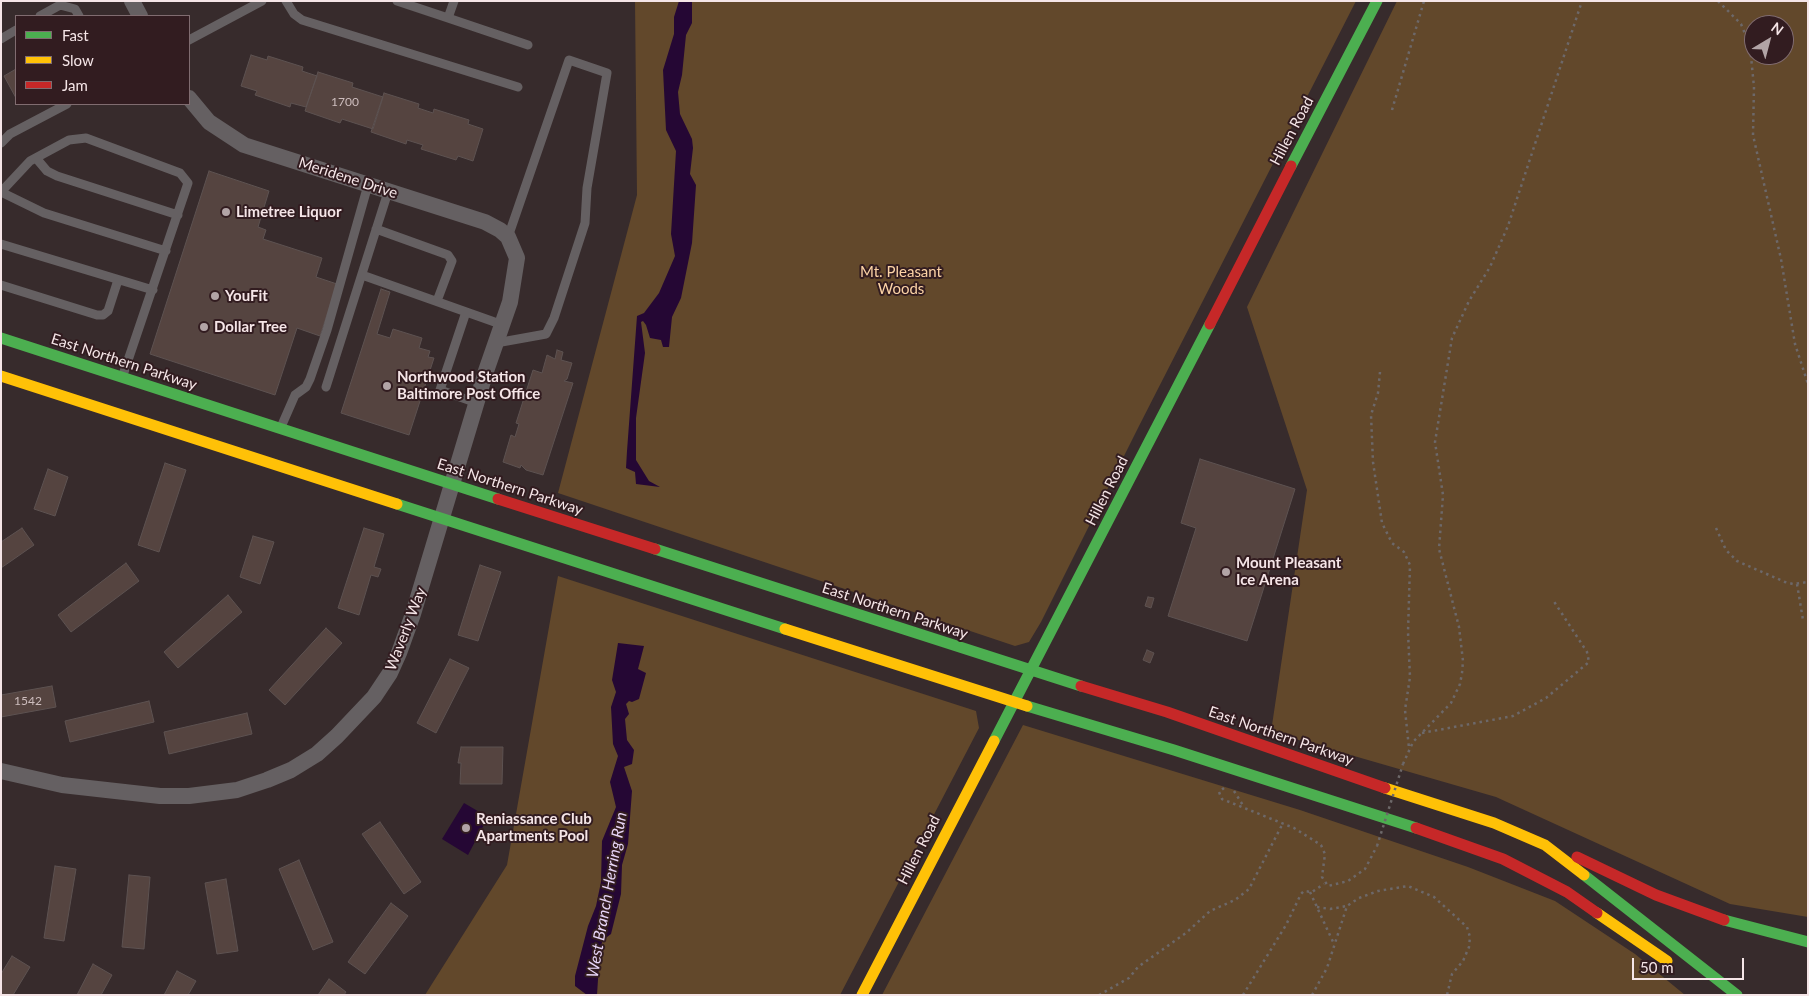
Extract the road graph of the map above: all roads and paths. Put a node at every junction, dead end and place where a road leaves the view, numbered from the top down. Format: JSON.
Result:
{"nodes":[{"id":1,"x":132,"y":1,"type":"edge"},
{"id":2,"x":262,"y":1,"type":"edge"},
{"id":3,"x":286,"y":1,"type":"edge"},
{"id":4,"x":397,"y":1,"type":"edge"},
{"id":5,"x":454,"y":1,"type":"edge"},
{"id":6,"x":1377,"y":1,"type":"edge"},
{"id":7,"x":1424,"y":1,"type":"edge"},
{"id":8,"x":1582,"y":1,"type":"edge"},
{"id":9,"x":1718,"y":1,"type":"edge"},
{"id":10,"x":42,"y":15,"type":"edge"},
{"id":11,"x":78,"y":15,"type":"edge"},
{"id":12,"x":139,"y":15,"type":"edge"},
{"id":13,"x":448,"y":18,"type":"junction"},
{"id":14,"x":15,"y":31,"type":"edge"},
{"id":15,"x":1,"y":39,"type":"edge"},
{"id":16,"x":190,"y":39,"type":"edge"},
{"id":17,"x":528,"y":45,"type":"dead end"},
{"id":18,"x":518,"y":86,"type":"dead end"},
{"id":19,"x":190,"y":99,"type":"edge"},
{"id":20,"x":65,"y":105,"type":"edge"},
{"id":21,"x":1392,"y":110,"type":"dead end"},
{"id":22,"x":1,"y":142,"type":"edge"},
{"id":23,"x":36,"y":158,"type":"junction"},
{"id":24,"x":368,"y":185,"type":"junction"},
{"id":25,"x":388,"y":192,"type":"junction"},
{"id":26,"x":2,"y":193,"type":"edge"},
{"id":27,"x":178,"y":215,"type":"junction"},
{"id":28,"x":376,"y":229,"type":"junction"},
{"id":29,"x":511,"y":242,"type":"junction"},
{"id":30,"x":1,"y":244,"type":"edge"},
{"id":31,"x":166,"y":251,"type":"junction"},
{"id":32,"x":362,"y":275,"type":"junction"},
{"id":33,"x":118,"y":280,"type":"junction"},
{"id":34,"x":1,"y":286,"type":"edge"},
{"id":35,"x":153,"y":290,"type":"junction"},
{"id":36,"x":437,"y":301,"type":"junction"},
{"id":37,"x":466,"y":312,"type":"junction"},
{"id":38,"x":503,"y":325,"type":"junction"},
{"id":39,"x":1,"y":338,"type":"edge"},
{"id":40,"x":496,"y":342,"type":"junction"},
{"id":41,"x":1380,"y":372,"type":"dead end"},
{"id":42,"x":1,"y":376,"type":"edge"},
{"id":43,"x":122,"y":377,"type":"junction"},
{"id":44,"x":1808,"y":384,"type":"edge"},
{"id":45,"x":326,"y":387,"type":"dead end"},
{"id":46,"x":477,"y":402,"type":"junction"},
{"id":47,"x":281,"y":429,"type":"junction"},
{"id":48,"x":454,"y":484,"type":"junction"},
{"id":49,"x":444,"y":517,"type":"junction"},
{"id":50,"x":1716,"y":528,"type":"dead end"},
{"id":51,"x":1808,"y":582,"type":"edge"},
{"id":52,"x":1797,"y":584,"type":"junction"},
{"id":53,"x":1553,"y":600,"type":"dead end"},
{"id":54,"x":1803,"y":620,"type":"dead end"},
{"id":55,"x":1029,"y":670,"type":"junction"},
{"id":56,"x":1013,"y":702,"type":"junction"},
{"id":57,"x":1420,"y":734,"type":"junction"},
{"id":58,"x":1409,"y":750,"type":"junction"},
{"id":59,"x":1,"y":772,"type":"edge"},
{"id":60,"x":1244,"y":807,"type":"junction"},
{"id":61,"x":1283,"y":823,"type":"junction"},
{"id":62,"x":1545,"y":845,"type":"junction"},
{"id":63,"x":1325,"y":884,"type":"junction"},
{"id":64,"x":1310,"y":892,"type":"junction"},
{"id":65,"x":1347,"y":906,"type":"junction"},
{"id":66,"x":1317,"y":907,"type":"junction"},
{"id":67,"x":1808,"y":942,"type":"edge"},
{"id":68,"x":1334,"y":944,"type":"junction"},
{"id":69,"x":1679,"y":971,"type":"dead end"},
{"id":70,"x":862,"y":995,"type":"edge"},
{"id":71,"x":1099,"y":995,"type":"edge"},
{"id":72,"x":1243,"y":995,"type":"edge"},
{"id":73,"x":1312,"y":995,"type":"edge"},
{"id":74,"x":1446,"y":995,"type":"edge"},
{"id":75,"x":1737,"y":995,"type":"edge"}],
"edges":[{"from":1,"to":12,"type":"street"},
{"from":2,"to":16,"type":"lane"},
{"from":3,"to":18,"type":"lane"},
{"from":4,"to":13,"type":"lane"},
{"from":5,"to":13,"type":"lane"},
{"from":6,"to":55,"type":"main road","name":"Hillen Road"},
{"from":7,"to":21,"type":"path"},
{"from":8,"to":57,"type":"path"},
{"from":9,"to":44,"type":"path"},
{"from":10,"to":11,"type":"lane"},
{"from":13,"to":17,"type":"lane"},
{"from":14,"to":15,"type":"lane"},
{"from":19,"to":24,"type":"street","name":"Meridene Drive"},
{"from":20,"to":22,"type":"lane"},
{"from":23,"to":26,"type":"lane"},
{"from":23,"to":27,"type":"lane"},
{"from":23,"to":27,"type":"lane"},
{"from":24,"to":25,"type":"street","name":"Meridene Drive"},
{"from":24,"to":47,"type":"lane"},
{"from":25,"to":28,"type":"lane"},
{"from":25,"to":29,"type":"street","name":"Meridene Drive"},
{"from":26,"to":31,"type":"lane"},
{"from":27,"to":31,"type":"lane"},
{"from":28,"to":32,"type":"lane"},
{"from":28,"to":36,"type":"lane"},
{"from":29,"to":38,"type":"street","name":"Waverly Way"},
{"from":29,"to":40,"type":"lane"},
{"from":30,"to":33,"type":"lane"},
{"from":31,"to":35,"type":"lane"},
{"from":32,"to":36,"type":"lane"},
{"from":32,"to":45,"type":"lane"},
{"from":33,"to":34,"type":"lane"},
{"from":33,"to":35,"type":"lane"},
{"from":35,"to":43,"type":"lane"},
{"from":36,"to":37,"type":"lane"},
{"from":37,"to":38,"type":"lane"},
{"from":37,"to":46,"type":"lane"},
{"from":38,"to":40,"type":"street","name":"Waverly Way"},
{"from":39,"to":43,"type":"main road","name":"East Northern Parkway"},
{"from":40,"to":46,"type":"street","name":"Waverly Way"},
{"from":41,"to":58,"type":"path"},
{"from":42,"to":49,"type":"main road"},
{"from":43,"to":47,"type":"main road","name":"East Northern Parkway"},
{"from":46,"to":48,"type":"street","name":"Waverly Way"},
{"from":47,"to":48,"type":"main road","name":"East Northern Parkway"},
{"from":48,"to":49,"type":"street","name":"Waverly Way"},
{"from":48,"to":55,"type":"main road","name":"East Northern Parkway"},
{"from":49,"to":56,"type":"main road"},
{"from":49,"to":59,"type":"street","name":"Waverly Way"},
{"from":50,"to":52,"type":"path"},
{"from":51,"to":52,"type":"path"},
{"from":52,"to":54,"type":"path"},
{"from":53,"to":57,"type":"path"},
{"from":55,"to":56,"type":"main road","name":"Hillen Road"},
{"from":55,"to":62,"type":"main road","name":"East Northern Parkway"},
{"from":56,"to":69,"type":"main road"},
{"from":56,"to":70,"type":"main road","name":"Hillen Road"},
{"from":57,"to":58,"type":"path"},
{"from":58,"to":63,"type":"path","bridge":true},
{"from":60,"to":60,"type":"path"},
{"from":60,"to":61,"type":"path"},
{"from":61,"to":63,"type":"path"},
{"from":61,"to":71,"type":"path"},
{"from":62,"to":67,"type":"main road"},
{"from":62,"to":75,"type":"main road","name":"East Northern Parkway"},
{"from":63,"to":64,"type":"path"},
{"from":64,"to":66,"type":"path"},
{"from":64,"to":72,"type":"path"},
{"from":65,"to":66,"type":"path"},
{"from":65,"to":68,"type":"path"},
{"from":65,"to":74,"type":"path"},
{"from":66,"to":68,"type":"path"},
{"from":68,"to":73,"type":"path"}]}
